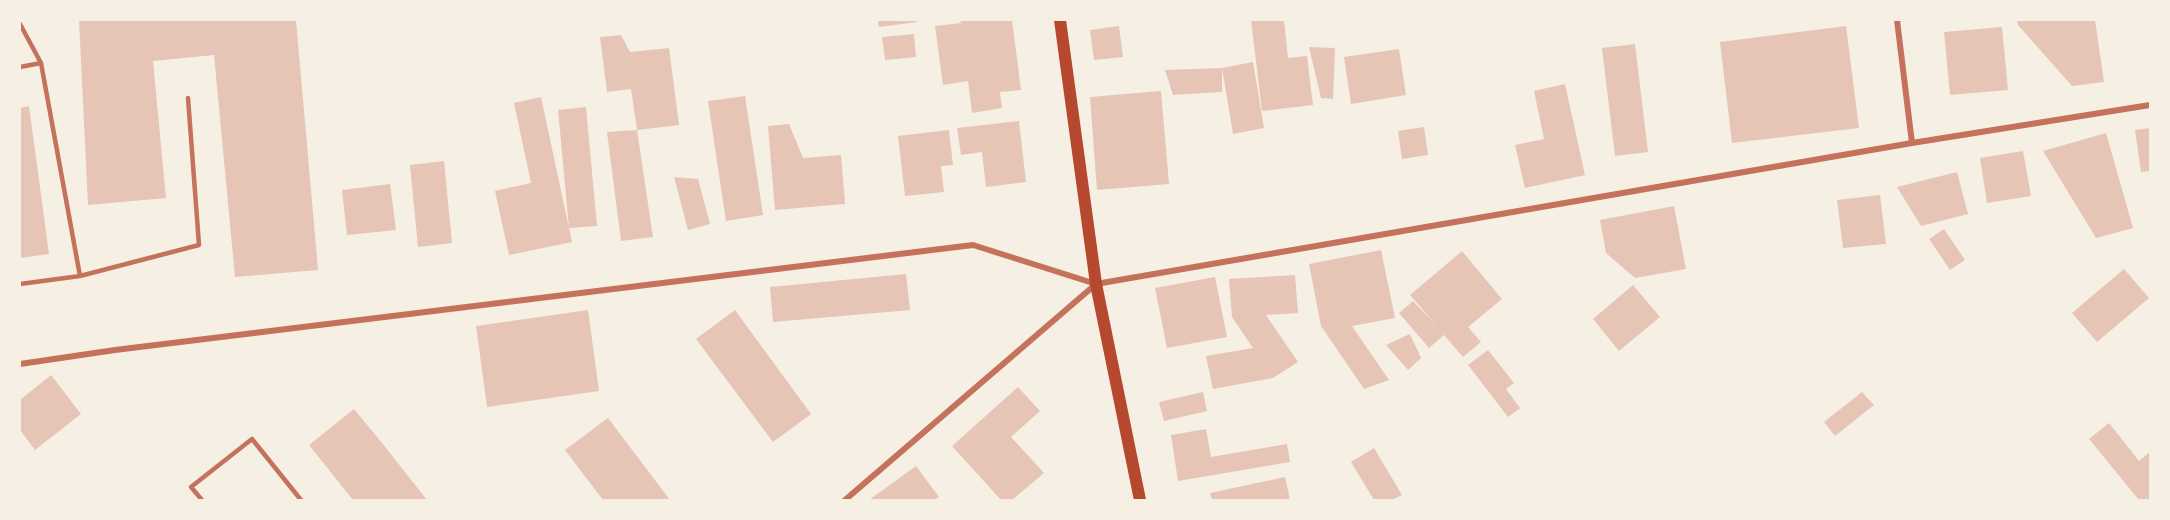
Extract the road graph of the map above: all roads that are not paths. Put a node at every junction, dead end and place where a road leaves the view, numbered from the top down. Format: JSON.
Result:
{"nodes":[{"id":1,"x":1060,"y":20,"type":"edge"},
{"id":2,"x":1897,"y":20,"type":"edge"},
{"id":3,"x":20,"y":24,"type":"edge"},
{"id":4,"x":41,"y":63,"type":"junction"},
{"id":5,"x":20,"y":67,"type":"edge"},
{"id":6,"x":188,"y":98,"type":"dead end"},
{"id":7,"x":2151,"y":105,"type":"edge"},
{"id":8,"x":1912,"y":143,"type":"junction"},
{"id":9,"x":80,"y":276,"type":"junction"},
{"id":10,"x":20,"y":284,"type":"edge"},
{"id":11,"x":1096,"y":284,"type":"junction"},
{"id":12,"x":20,"y":364,"type":"edge"},
{"id":13,"x":202,"y":501,"type":"edge"},
{"id":14,"x":301,"y":501,"type":"edge"},
{"id":15,"x":845,"y":501,"type":"edge"},
{"id":16,"x":1140,"y":501,"type":"edge"}],
"edges":[{"from":1,"to":11,"type":"main road"},
{"from":2,"to":8,"type":"street"},
{"from":3,"to":4,"type":"lane"},
{"from":4,"to":5,"type":"lane"},
{"from":4,"to":9,"type":"lane"},
{"from":6,"to":9,"type":"lane"},
{"from":7,"to":8,"type":"street"},
{"from":8,"to":11,"type":"street"},
{"from":9,"to":10,"type":"lane"},
{"from":11,"to":12,"type":"street"},
{"from":11,"to":15,"type":"street"},
{"from":11,"to":16,"type":"main road"},
{"from":13,"to":14,"type":"lane"}]}
